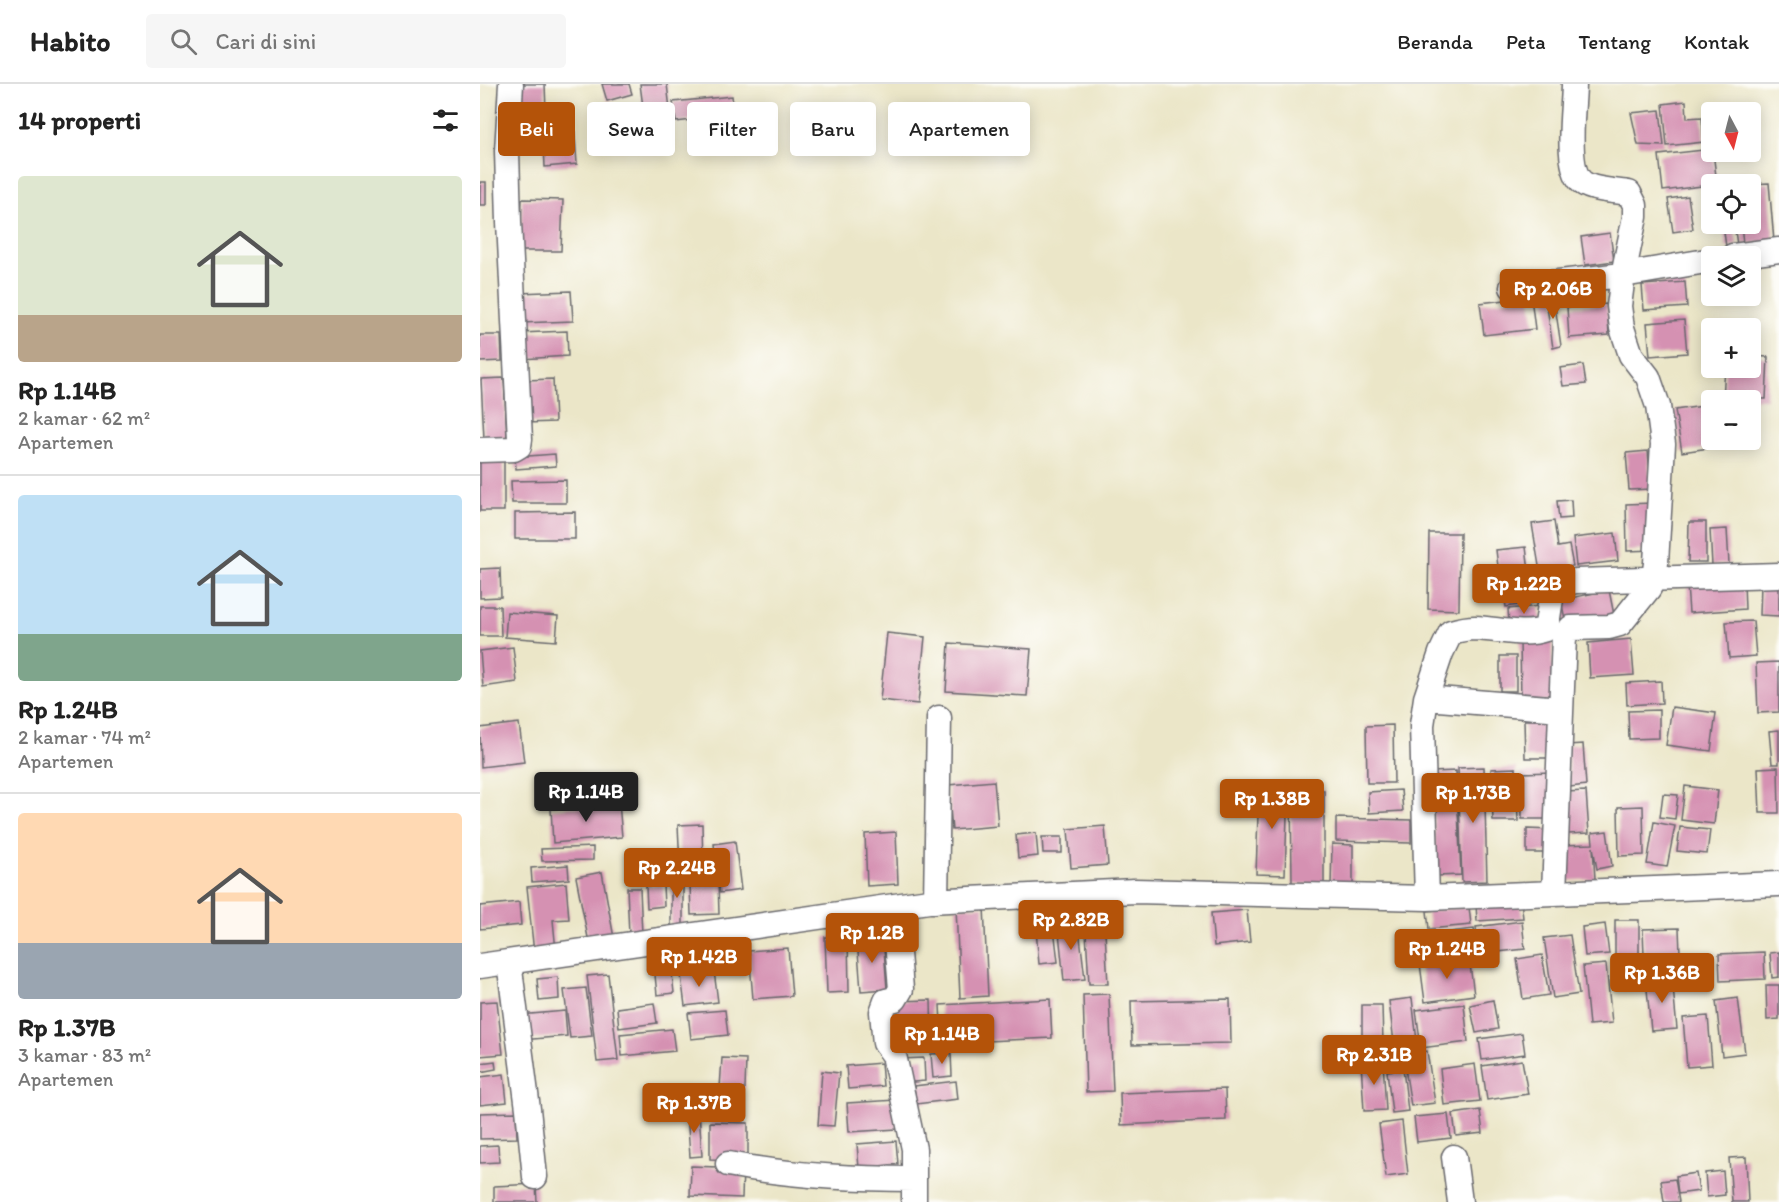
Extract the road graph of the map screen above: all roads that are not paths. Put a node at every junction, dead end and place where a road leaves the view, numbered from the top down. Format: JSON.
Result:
{"nodes":[{"id":1,"x":512,"y":84,"type":"edge"},
{"id":2,"x":1574,"y":84,"type":"edge"},
{"id":3,"x":1779,"y":250,"type":"edge"},
{"id":4,"x":1761,"y":252,"type":"edge"},
{"id":5,"x":1701,"y":262,"type":"edge"},
{"id":6,"x":1623,"y":275,"type":"junction"},
{"id":7,"x":1512,"y":288,"type":"dead end"},
{"id":8,"x":480,"y":450,"type":"edge"},
{"id":9,"x":1779,"y":575,"type":"edge"},
{"id":10,"x":1654,"y":578,"type":"junction"},
{"id":11,"x":1426,"y":698,"type":"junction"},
{"id":12,"x":1561,"y":709,"type":"junction"},
{"id":13,"x":939,"y":718,"type":"dead end"},
{"id":14,"x":1779,"y":884,"type":"edge"},
{"id":15,"x":1554,"y":893,"type":"junction"},
{"id":16,"x":1427,"y":898,"type":"junction"},
{"id":17,"x":936,"y":901,"type":"junction"},
{"id":18,"x":894,"y":906,"type":"junction"},
{"id":19,"x":509,"y":962,"type":"junction"},
{"id":20,"x":480,"y":966,"type":"edge"},
{"id":21,"x":1454,"y":1157,"type":"dead end"},
{"id":22,"x":728,"y":1164,"type":"dead end"},
{"id":23,"x":534,"y":1177,"type":"dead end"},
{"id":24,"x":914,"y":1190,"type":"edge"},
{"id":25,"x":1460,"y":1202,"type":"edge"}],
"edges":[{"from":1,"to":8,"type":"street"},
{"from":2,"to":6,"type":"street"},
{"from":3,"to":4,"type":"street"},
{"from":5,"to":6,"type":"street"},
{"from":6,"to":7,"type":"street"},
{"from":6,"to":10,"type":"street"},
{"from":9,"to":10,"type":"street"},
{"from":10,"to":11,"type":"street"},
{"from":10,"to":12,"type":"street"},
{"from":11,"to":12,"type":"street"},
{"from":11,"to":16,"type":"street"},
{"from":12,"to":15,"type":"street"},
{"from":13,"to":17,"type":"street"},
{"from":14,"to":15,"type":"street"},
{"from":15,"to":16,"type":"street"},
{"from":16,"to":17,"type":"street"},
{"from":17,"to":18,"type":"street"},
{"from":18,"to":19,"type":"street"},
{"from":18,"to":24,"type":"street"},
{"from":19,"to":20,"type":"street"},
{"from":19,"to":23,"type":"street"},
{"from":21,"to":25,"type":"street"},
{"from":22,"to":24,"type":"street"}]}
